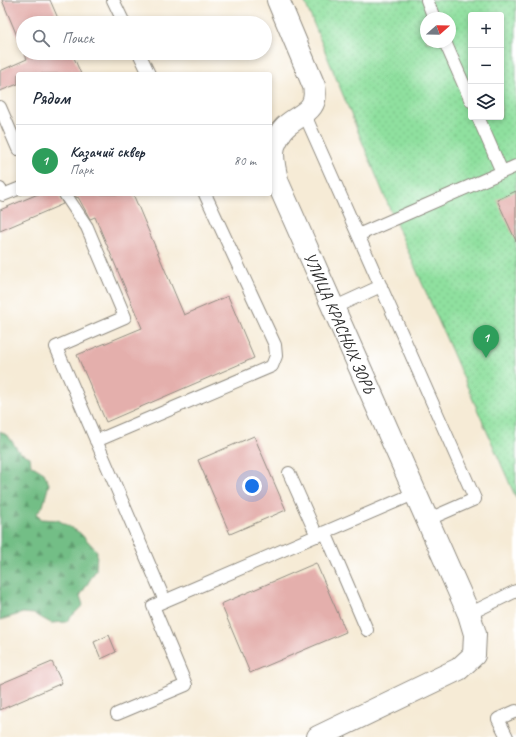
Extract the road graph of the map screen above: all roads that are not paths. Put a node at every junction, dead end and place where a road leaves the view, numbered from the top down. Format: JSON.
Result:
{"nodes":[{"id":1,"x":113,"y":0,"type":"edge"},
{"id":2,"x":278,"y":0,"type":"edge"},
{"id":3,"x":427,"y":0,"type":"edge"},
{"id":4,"x":432,"y":12,"type":"edge"},
{"id":5,"x":121,"y":16,"type":"edge"},
{"id":6,"x":448,"y":48,"type":"edge"},
{"id":7,"x":142,"y":60,"type":"edge"},
{"id":8,"x":148,"y":72,"type":"edge"},
{"id":9,"x":468,"y":94,"type":"edge"},
{"id":10,"x":0,"y":107,"type":"edge"},
{"id":11,"x":304,"y":113,"type":"junction"},
{"id":12,"x":479,"y":120,"type":"edge"},
{"id":13,"x":277,"y":131,"type":"edge"},
{"id":14,"x":16,"y":144,"type":"edge"},
{"id":15,"x":516,"y":166,"type":"edge"},
{"id":16,"x":502,"y":172,"type":"junction"},
{"id":17,"x":0,"y":189,"type":"edge"},
{"id":18,"x":16,"y":190,"type":"edge"},
{"id":19,"x":65,"y":196,"type":"edge"},
{"id":20,"x":206,"y":196,"type":"edge"},
{"id":21,"x":358,"y":235,"type":"junction"},
{"id":22,"x":381,"y":286,"type":"junction"},
{"id":23,"x":333,"y":308,"type":"junction"},
{"id":24,"x":96,"y":441,"type":"junction"},
{"id":25,"x":289,"y":473,"type":"dead end"},
{"id":26,"x":416,"y":493,"type":"junction"},
{"id":27,"x":427,"y":520,"type":"junction"},
{"id":28,"x":321,"y":534,"type":"junction"},
{"id":29,"x":516,"y":591,"type":"edge"},
{"id":30,"x":165,"y":601,"type":"junction"},
{"id":31,"x":469,"y":614,"type":"junction"},
{"id":32,"x":366,"y":630,"type":"dead end"},
{"id":33,"x":516,"y":710,"type":"edge"},
{"id":34,"x":117,"y":714,"type":"dead end"},
{"id":35,"x":318,"y":737,"type":"edge"},
{"id":36,"x":507,"y":737,"type":"edge"}],
"edges":[{"from":1,"to":5,"type":"lane"},
{"from":2,"to":11,"type":"street","name":"УЛИЦА КРАСНЫХ ЗОРЬ"},
{"from":3,"to":4,"type":"lane"},
{"from":6,"to":9,"type":"lane"},
{"from":7,"to":8,"type":"lane"},
{"from":10,"to":14,"type":"lane"},
{"from":11,"to":13,"type":"street","name":"УЛИЦА КРАСНЫХ ЗОРЬ"},
{"from":11,"to":21,"type":"lane"},
{"from":12,"to":16,"type":"lane"},
{"from":13,"to":23,"type":"street","name":"УЛИЦА КРАСНЫХ ЗОРЬ"},
{"from":15,"to":16,"type":"lane"},
{"from":16,"to":21,"type":"lane"},
{"from":17,"to":18,"type":"lane"},
{"from":19,"to":24,"type":"lane"},
{"from":20,"to":24,"type":"lane"},
{"from":21,"to":22,"type":"lane"},
{"from":22,"to":23,"type":"lane"},
{"from":22,"to":27,"type":"lane"},
{"from":23,"to":26,"type":"street","name":"УЛИЦА КРАСНЫХ ЗОРЬ"},
{"from":24,"to":30,"type":"lane"},
{"from":25,"to":28,"type":"lane"},
{"from":26,"to":27,"type":"street","name":"УЛИЦА КРАСНЫХ ЗОРЬ"},
{"from":26,"to":28,"type":"lane"},
{"from":27,"to":31,"type":"street","name":"УЛИЦА КРАСНЫХ ЗОРЬ"},
{"from":28,"to":30,"type":"lane"},
{"from":28,"to":32,"type":"lane"},
{"from":29,"to":31,"type":"lane"},
{"from":30,"to":34,"type":"lane"},
{"from":31,"to":35,"type":"street","name":"УЛИЦА КРАСНЫХ ЗОРЬ"},
{"from":33,"to":36,"type":"lane"}]}
